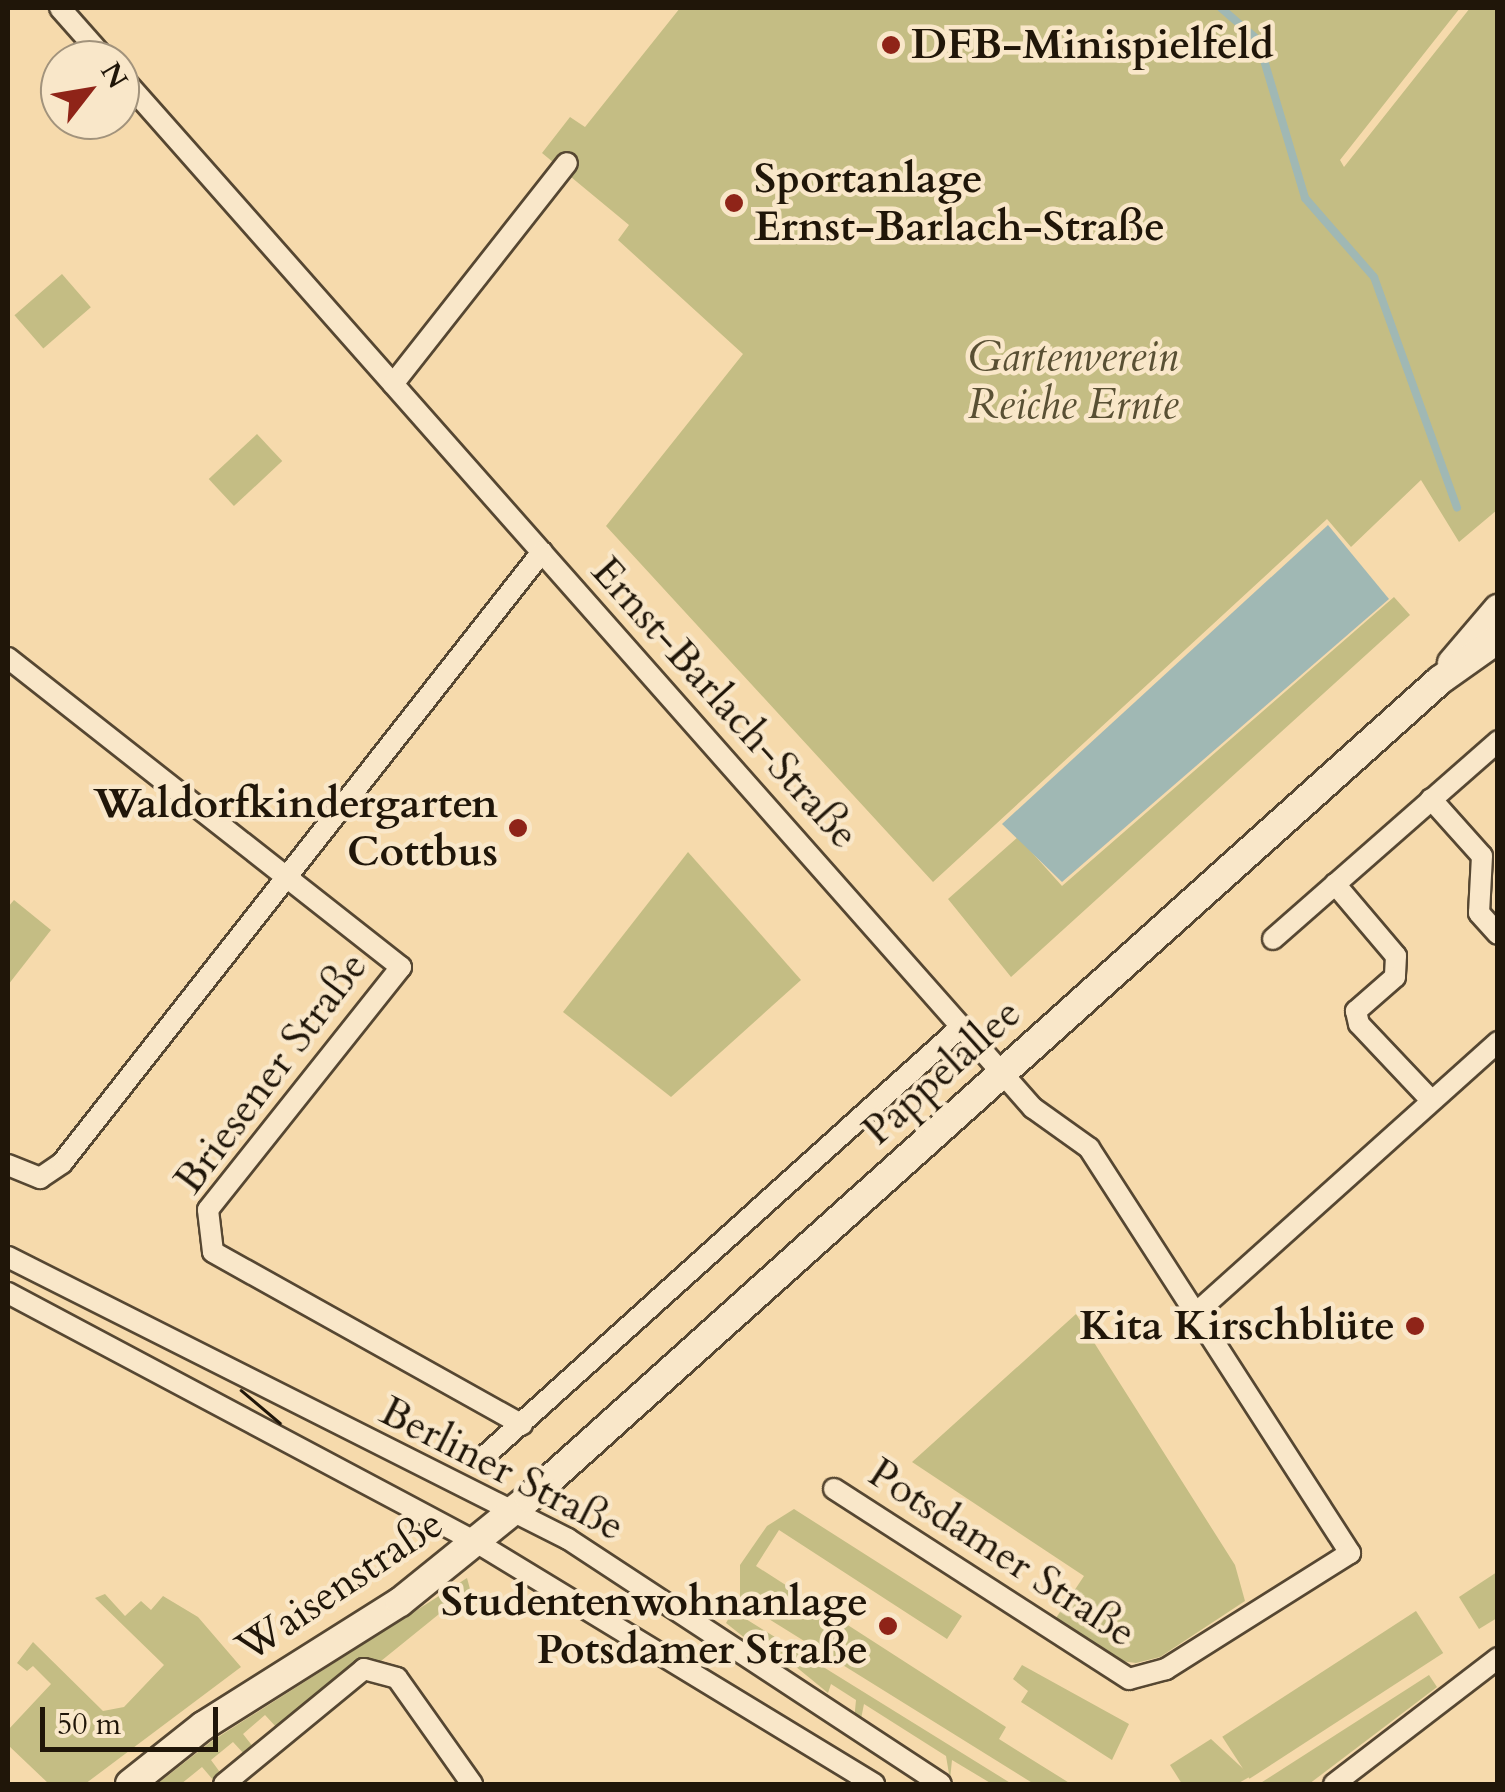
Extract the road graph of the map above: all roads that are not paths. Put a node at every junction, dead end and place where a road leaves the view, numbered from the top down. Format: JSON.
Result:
{"nodes":[{"id":1,"x":60,"y":8,"type":"edge"},
{"id":2,"x":88,"y":40,"type":"edge"},
{"id":3,"x":140,"y":98,"type":"edge"},
{"id":4,"x":568,"y":163,"type":"dead end"},
{"id":5,"x":393,"y":384,"type":"junction"},
{"id":6,"x":542,"y":552,"type":"junction"},
{"id":7,"x":1498,"y":609,"type":"edge"},
{"id":8,"x":1498,"y":639,"type":"edge"},
{"id":9,"x":8,"y":658,"type":"edge"},
{"id":10,"x":1440,"y":680,"type":"junction"},
{"id":11,"x":1498,"y":740,"type":"edge"},
{"id":12,"x":1431,"y":799,"type":"junction"},
{"id":13,"x":288,"y":876,"type":"junction"},
{"id":14,"x":1335,"y":884,"type":"junction"},
{"id":15,"x":1498,"y":934,"type":"edge"},
{"id":16,"x":1273,"y":939,"type":"dead end"},
{"id":17,"x":962,"y":1026,"type":"junction"},
{"id":18,"x":1498,"y":1042,"type":"edge"},
{"id":19,"x":1001,"y":1072,"type":"junction"},
{"id":20,"x":1428,"y":1098,"type":"junction"},
{"id":21,"x":8,"y":1165,"type":"edge"},
{"id":22,"x":8,"y":1257,"type":"edge"},
{"id":23,"x":8,"y":1293,"type":"edge"},
{"id":24,"x":1196,"y":1313,"type":"junction"},
{"id":25,"x":522,"y":1425,"type":"junction"},
{"id":26,"x":487,"y":1454,"type":"dead end"},
{"id":27,"x":834,"y":1490,"type":"dead end"},
{"id":28,"x":504,"y":1519,"type":"junction"},
{"id":29,"x":476,"y":1542,"type":"junction"},
{"id":30,"x":1498,"y":1658,"type":"edge"},
{"id":31,"x":130,"y":1784,"type":"edge"},
{"id":32,"x":224,"y":1784,"type":"edge"},
{"id":33,"x":472,"y":1784,"type":"edge"},
{"id":34,"x":874,"y":1784,"type":"edge"},
{"id":35,"x":941,"y":1784,"type":"edge"},
{"id":36,"x":1334,"y":1784,"type":"edge"}],
"edges":[{"from":1,"to":2,"type":"street"},
{"from":3,"to":5,"type":"street","name":"Ernst-Barlach-Straße"},
{"from":4,"to":5,"type":"street"},
{"from":5,"to":6,"type":"street","name":"Ernst-Barlach-Straße"},
{"from":6,"to":13,"type":"street"},
{"from":6,"to":17,"type":"street","name":"Ernst-Barlach-Straße"},
{"from":7,"to":10,"type":"main road","name":"Pappelallee"},
{"from":8,"to":10,"type":"main road","name":"Pappelallee"},
{"from":9,"to":13,"type":"street"},
{"from":10,"to":19,"type":"main road","name":"Pappelallee"},
{"from":11,"to":12,"type":"street"},
{"from":12,"to":14,"type":"street"},
{"from":12,"to":15,"type":"street"},
{"from":13,"to":21,"type":"street"},
{"from":13,"to":25,"type":"street","name":"Briesener Straße"},
{"from":14,"to":16,"type":"street"},
{"from":14,"to":20,"type":"street"},
{"from":17,"to":19,"type":"street","name":"Ernst-Barlach-Straße"},
{"from":17,"to":25,"type":"street","name":"Pappelallee"},
{"from":18,"to":20,"type":"street"},
{"from":19,"to":24,"type":"street","name":"Potsdamer Straße"},
{"from":19,"to":28,"type":"main road","name":"Pappelallee"},
{"from":20,"to":24,"type":"street"},
{"from":22,"to":28,"type":"street","name":"Berliner Straße"},
{"from":23,"to":29,"type":"street","name":"Berliner Straße"},
{"from":24,"to":27,"type":"street","name":"Potsdamer Straße"},
{"from":25,"to":26,"type":"street","name":"Pappelallee"},
{"from":28,"to":29,"type":"main road","name":"Waisenstraße"},
{"from":28,"to":35,"type":"street","name":"Berliner Straße"},
{"from":29,"to":31,"type":"main road","name":"Waisenstraße"},
{"from":29,"to":34,"type":"street","name":"Berliner Straße"},
{"from":30,"to":36,"type":"street"},
{"from":32,"to":33,"type":"street","name":"Waisenstraße"}]}
